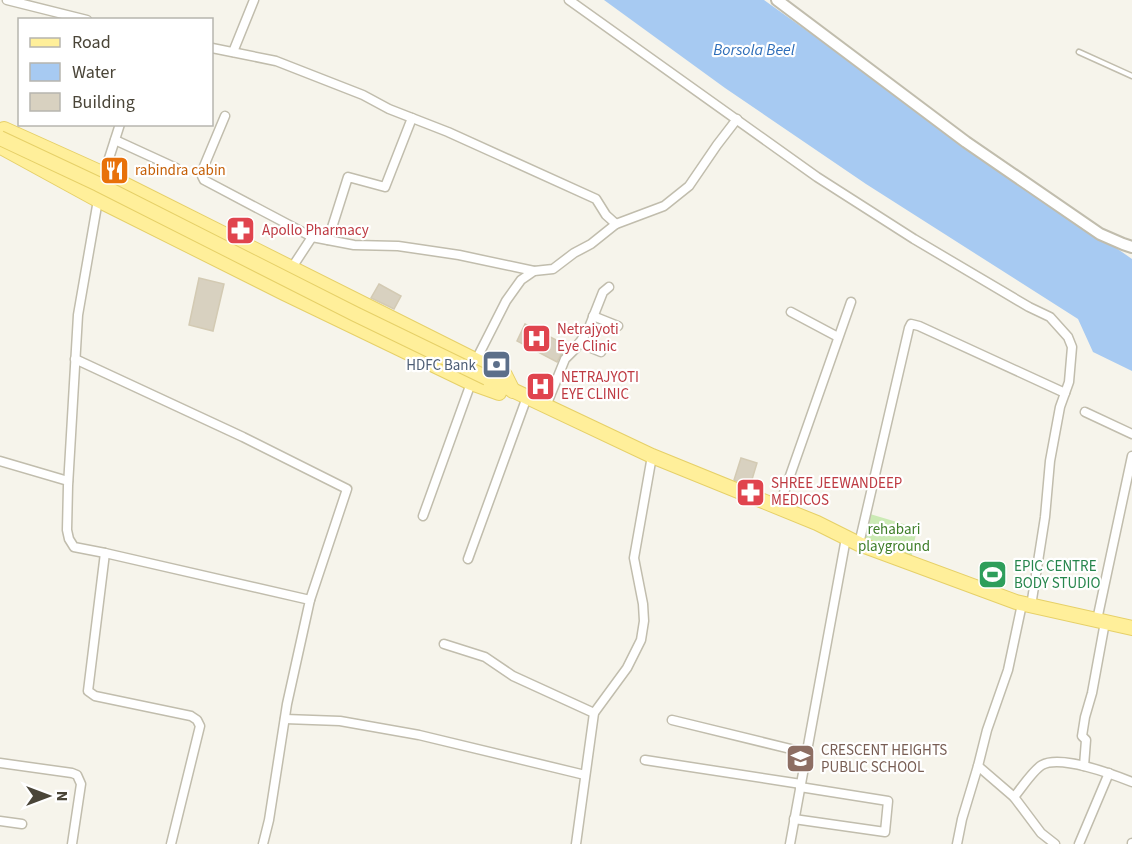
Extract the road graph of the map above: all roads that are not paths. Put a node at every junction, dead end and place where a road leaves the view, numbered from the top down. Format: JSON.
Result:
{"nodes":[{"id":1,"x":8,"y":0,"type":"edge"},
{"id":2,"x":254,"y":0,"type":"edge"},
{"id":3,"x":569,"y":0,"type":"edge"},
{"id":4,"x":777,"y":0,"type":"edge"},
{"id":5,"x":79,"y":18,"type":"edge"},
{"id":6,"x":213,"y":48,"type":"edge"},
{"id":7,"x":233,"y":52,"type":"junction"},
{"id":8,"x":1079,"y":52,"type":"dead end"},
{"id":9,"x":1132,"y":76,"type":"edge"},
{"id":10,"x":225,"y":116,"type":"dead end"},
{"id":11,"x":412,"y":118,"type":"junction"},
{"id":12,"x":737,"y":119,"type":"junction"},
{"id":13,"x":120,"y":126,"type":"edge"},
{"id":14,"x":1,"y":137,"type":"edge"},
{"id":15,"x":116,"y":140,"type":"junction"},
{"id":16,"x":176,"y":168,"type":"dead end"},
{"id":17,"x":104,"y":174,"type":"junction"},
{"id":18,"x":98,"y":200,"type":"junction"},
{"id":19,"x":616,"y":224,"type":"junction"},
{"id":20,"x":312,"y":237,"type":"junction"},
{"id":21,"x":328,"y":240,"type":"junction"},
{"id":22,"x":1132,"y":247,"type":"edge"},
{"id":23,"x":291,"y":269,"type":"junction"},
{"id":24,"x":534,"y":271,"type":"junction"},
{"id":25,"x":609,"y":287,"type":"dead end"},
{"id":26,"x":850,"y":302,"type":"dead end"},
{"id":27,"x":791,"y":312,"type":"dead end"},
{"id":28,"x":593,"y":316,"type":"junction"},
{"id":29,"x":618,"y":326,"type":"dead end"},
{"id":30,"x":838,"y":337,"type":"junction"},
{"id":31,"x":579,"y":343,"type":"junction"},
{"id":32,"x":601,"y":352,"type":"dead end"},
{"id":33,"x":75,"y":359,"type":"junction"},
{"id":34,"x":475,"y":362,"type":"junction"},
{"id":35,"x":471,"y":383,"type":"junction"},
{"id":36,"x":513,"y":391,"type":"junction"},
{"id":37,"x":1065,"y":393,"type":"junction"},
{"id":38,"x":527,"y":397,"type":"junction"},
{"id":39,"x":546,"y":406,"type":"junction"},
{"id":40,"x":1085,"y":412,"type":"dead end"},
{"id":41,"x":1132,"y":434,"type":"edge"},
{"id":42,"x":652,"y":456,"type":"junction"},
{"id":43,"x":1132,"y":456,"type":"edge"},
{"id":44,"x":0,"y":461,"type":"edge"},
{"id":45,"x":68,"y":481,"type":"junction"},
{"id":46,"x":1129,"y":482,"type":"edge"},
{"id":47,"x":779,"y":507,"type":"junction"},
{"id":48,"x":423,"y":516,"type":"dead end"},
{"id":49,"x":853,"y":542,"type":"junction"},
{"id":50,"x":105,"y":553,"type":"junction"},
{"id":51,"x":468,"y":560,"type":"dead end"},
{"id":52,"x":310,"y":600,"type":"junction"},
{"id":53,"x":1027,"y":605,"type":"junction"},
{"id":54,"x":1101,"y":621,"type":"junction"},
{"id":55,"x":1132,"y":628,"type":"edge"},
{"id":56,"x":444,"y":644,"type":"dead end"},
{"id":57,"x":594,"y":713,"type":"junction"},
{"id":58,"x":285,"y":719,"type":"junction"},
{"id":59,"x":672,"y":720,"type":"dead end"},
{"id":60,"x":807,"y":753,"type":"junction"},
{"id":61,"x":645,"y":760,"type":"dead end"},
{"id":62,"x":0,"y":763,"type":"edge"},
{"id":63,"x":978,"y":766,"type":"junction"},
{"id":64,"x":1084,"y":766,"type":"junction"},
{"id":65,"x":1109,"y":773,"type":"junction"},
{"id":66,"x":585,"y":775,"type":"junction"},
{"id":67,"x":1132,"y":782,"type":"edge"},
{"id":68,"x":801,"y":785,"type":"junction"},
{"id":69,"x":1014,"y":797,"type":"junction"},
{"id":70,"x":795,"y":819,"type":"junction"},
{"id":71,"x":0,"y":821,"type":"edge"},
{"id":72,"x":22,"y":824,"type":"dead end"},
{"id":73,"x":72,"y":844,"type":"edge"},
{"id":74,"x":171,"y":844,"type":"edge"},
{"id":75,"x":263,"y":844,"type":"edge"},
{"id":76,"x":576,"y":844,"type":"edge"},
{"id":77,"x":790,"y":844,"type":"edge"},
{"id":78,"x":957,"y":844,"type":"edge"},
{"id":79,"x":1055,"y":844,"type":"edge"},
{"id":80,"x":1079,"y":844,"type":"edge"}],
"edges":[{"from":1,"to":5,"type":"street"},
{"from":2,"to":7,"type":"street"},
{"from":3,"to":12,"type":"street"},
{"from":4,"to":22,"type":"street"},
{"from":6,"to":7,"type":"street"},
{"from":7,"to":11,"type":"street"},
{"from":8,"to":9,"type":"lane"},
{"from":10,"to":20,"type":"street"},
{"from":11,"to":19,"type":"street"},
{"from":11,"to":21,"type":"street"},
{"from":12,"to":19,"type":"street"},
{"from":12,"to":37,"type":"street"},
{"from":13,"to":15,"type":"street"},
{"from":14,"to":17,"type":"main road"},
{"from":14,"to":18,"type":"main road"},
{"from":14,"to":36,"type":"main road","bridge":true},
{"from":15,"to":16,"type":"street"},
{"from":15,"to":17,"type":"street"},
{"from":17,"to":23,"type":"main road"},
{"from":18,"to":33,"type":"street"},
{"from":18,"to":35,"type":"main road"},
{"from":19,"to":24,"type":"street"},
{"from":20,"to":21,"type":"street"},
{"from":20,"to":23,"type":"street"},
{"from":21,"to":24,"type":"street"},
{"from":23,"to":34,"type":"main road"},
{"from":24,"to":34,"type":"street"},
{"from":25,"to":28,"type":"street"},
{"from":26,"to":30,"type":"street"},
{"from":27,"to":30,"type":"street"},
{"from":28,"to":29,"type":"street"},
{"from":28,"to":31,"type":"street"},
{"from":30,"to":47,"type":"street"},
{"from":31,"to":32,"type":"street"},
{"from":31,"to":39,"type":"street"},
{"from":33,"to":45,"type":"street"},
{"from":33,"to":52,"type":"street"},
{"from":34,"to":36,"type":"main road"},
{"from":35,"to":36,"type":"main road"},
{"from":35,"to":48,"type":"street"},
{"from":36,"to":38,"type":"main road"},
{"from":37,"to":49,"type":"street"},
{"from":37,"to":53,"type":"street"},
{"from":38,"to":39,"type":"main road"},
{"from":38,"to":51,"type":"street"},
{"from":39,"to":42,"type":"main road"},
{"from":40,"to":41,"type":"street"},
{"from":42,"to":47,"type":"main road"},
{"from":42,"to":57,"type":"street"},
{"from":43,"to":46,"type":"street"},
{"from":44,"to":45,"type":"street"},
{"from":45,"to":50,"type":"street"},
{"from":46,"to":54,"type":"street"},
{"from":47,"to":49,"type":"main road"},
{"from":49,"to":53,"type":"main road"},
{"from":49,"to":60,"type":"street"},
{"from":50,"to":52,"type":"street"},
{"from":50,"to":74,"type":"street"},
{"from":52,"to":58,"type":"street"},
{"from":53,"to":54,"type":"main road"},
{"from":53,"to":63,"type":"street"},
{"from":54,"to":55,"type":"main road"},
{"from":54,"to":64,"type":"street"},
{"from":56,"to":57,"type":"street"},
{"from":57,"to":66,"type":"street"},
{"from":58,"to":66,"type":"street"},
{"from":58,"to":75,"type":"street"},
{"from":59,"to":60,"type":"street"},
{"from":60,"to":68,"type":"street"},
{"from":61,"to":68,"type":"street"},
{"from":62,"to":73,"type":"street"},
{"from":63,"to":69,"type":"street"},
{"from":63,"to":78,"type":"street"},
{"from":64,"to":65,"type":"street"},
{"from":64,"to":69,"type":"street"},
{"from":65,"to":67,"type":"street"},
{"from":65,"to":80,"type":"street"},
{"from":66,"to":76,"type":"street"},
{"from":68,"to":70,"type":"street"},
{"from":68,"to":70,"type":"street"},
{"from":69,"to":79,"type":"street"},
{"from":70,"to":77,"type":"street"},
{"from":71,"to":72,"type":"street"}]}
